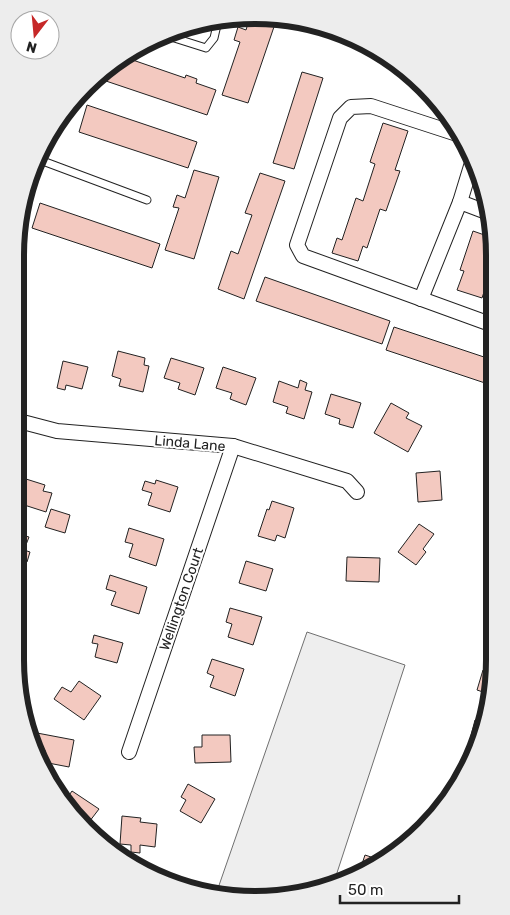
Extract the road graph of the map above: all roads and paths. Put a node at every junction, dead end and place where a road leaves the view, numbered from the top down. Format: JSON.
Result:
{"nodes":[{"id":1,"x":217,"y":27,"type":"edge"},
{"id":2,"x":175,"y":38,"type":"edge"},
{"id":3,"x":450,"y":132,"type":"edge"},
{"id":4,"x":44,"y":161,"type":"edge"},
{"id":5,"x":470,"y":170,"type":"edge"},
{"id":6,"x":147,"y":200,"type":"dead end"},
{"id":7,"x":460,"y":202,"type":"junction"},
{"id":8,"x":482,"y":210,"type":"edge"},
{"id":9,"x":421,"y":299,"type":"junction"},
{"id":10,"x":486,"y":322,"type":"edge"},
{"id":11,"x":24,"y":422,"type":"edge"},
{"id":12,"x":233,"y":446,"type":"junction"},
{"id":13,"x":357,"y":492,"type":"dead end"},
{"id":14,"x":129,"y":752,"type":"dead end"}],
"edges":[{"from":1,"to":2,"type":"lane"},
{"from":3,"to":9,"type":"street"},
{"from":4,"to":6,"type":"lane"},
{"from":5,"to":7,"type":"street"},
{"from":7,"to":8,"type":"street"},
{"from":7,"to":9,"type":"street"},
{"from":9,"to":10,"type":"street"},
{"from":11,"to":12,"type":"street","name":"Linda Lane"},
{"from":12,"to":13,"type":"street","name":"Linda Lane"},
{"from":12,"to":14,"type":"street","name":"Wellington Court"}]}
